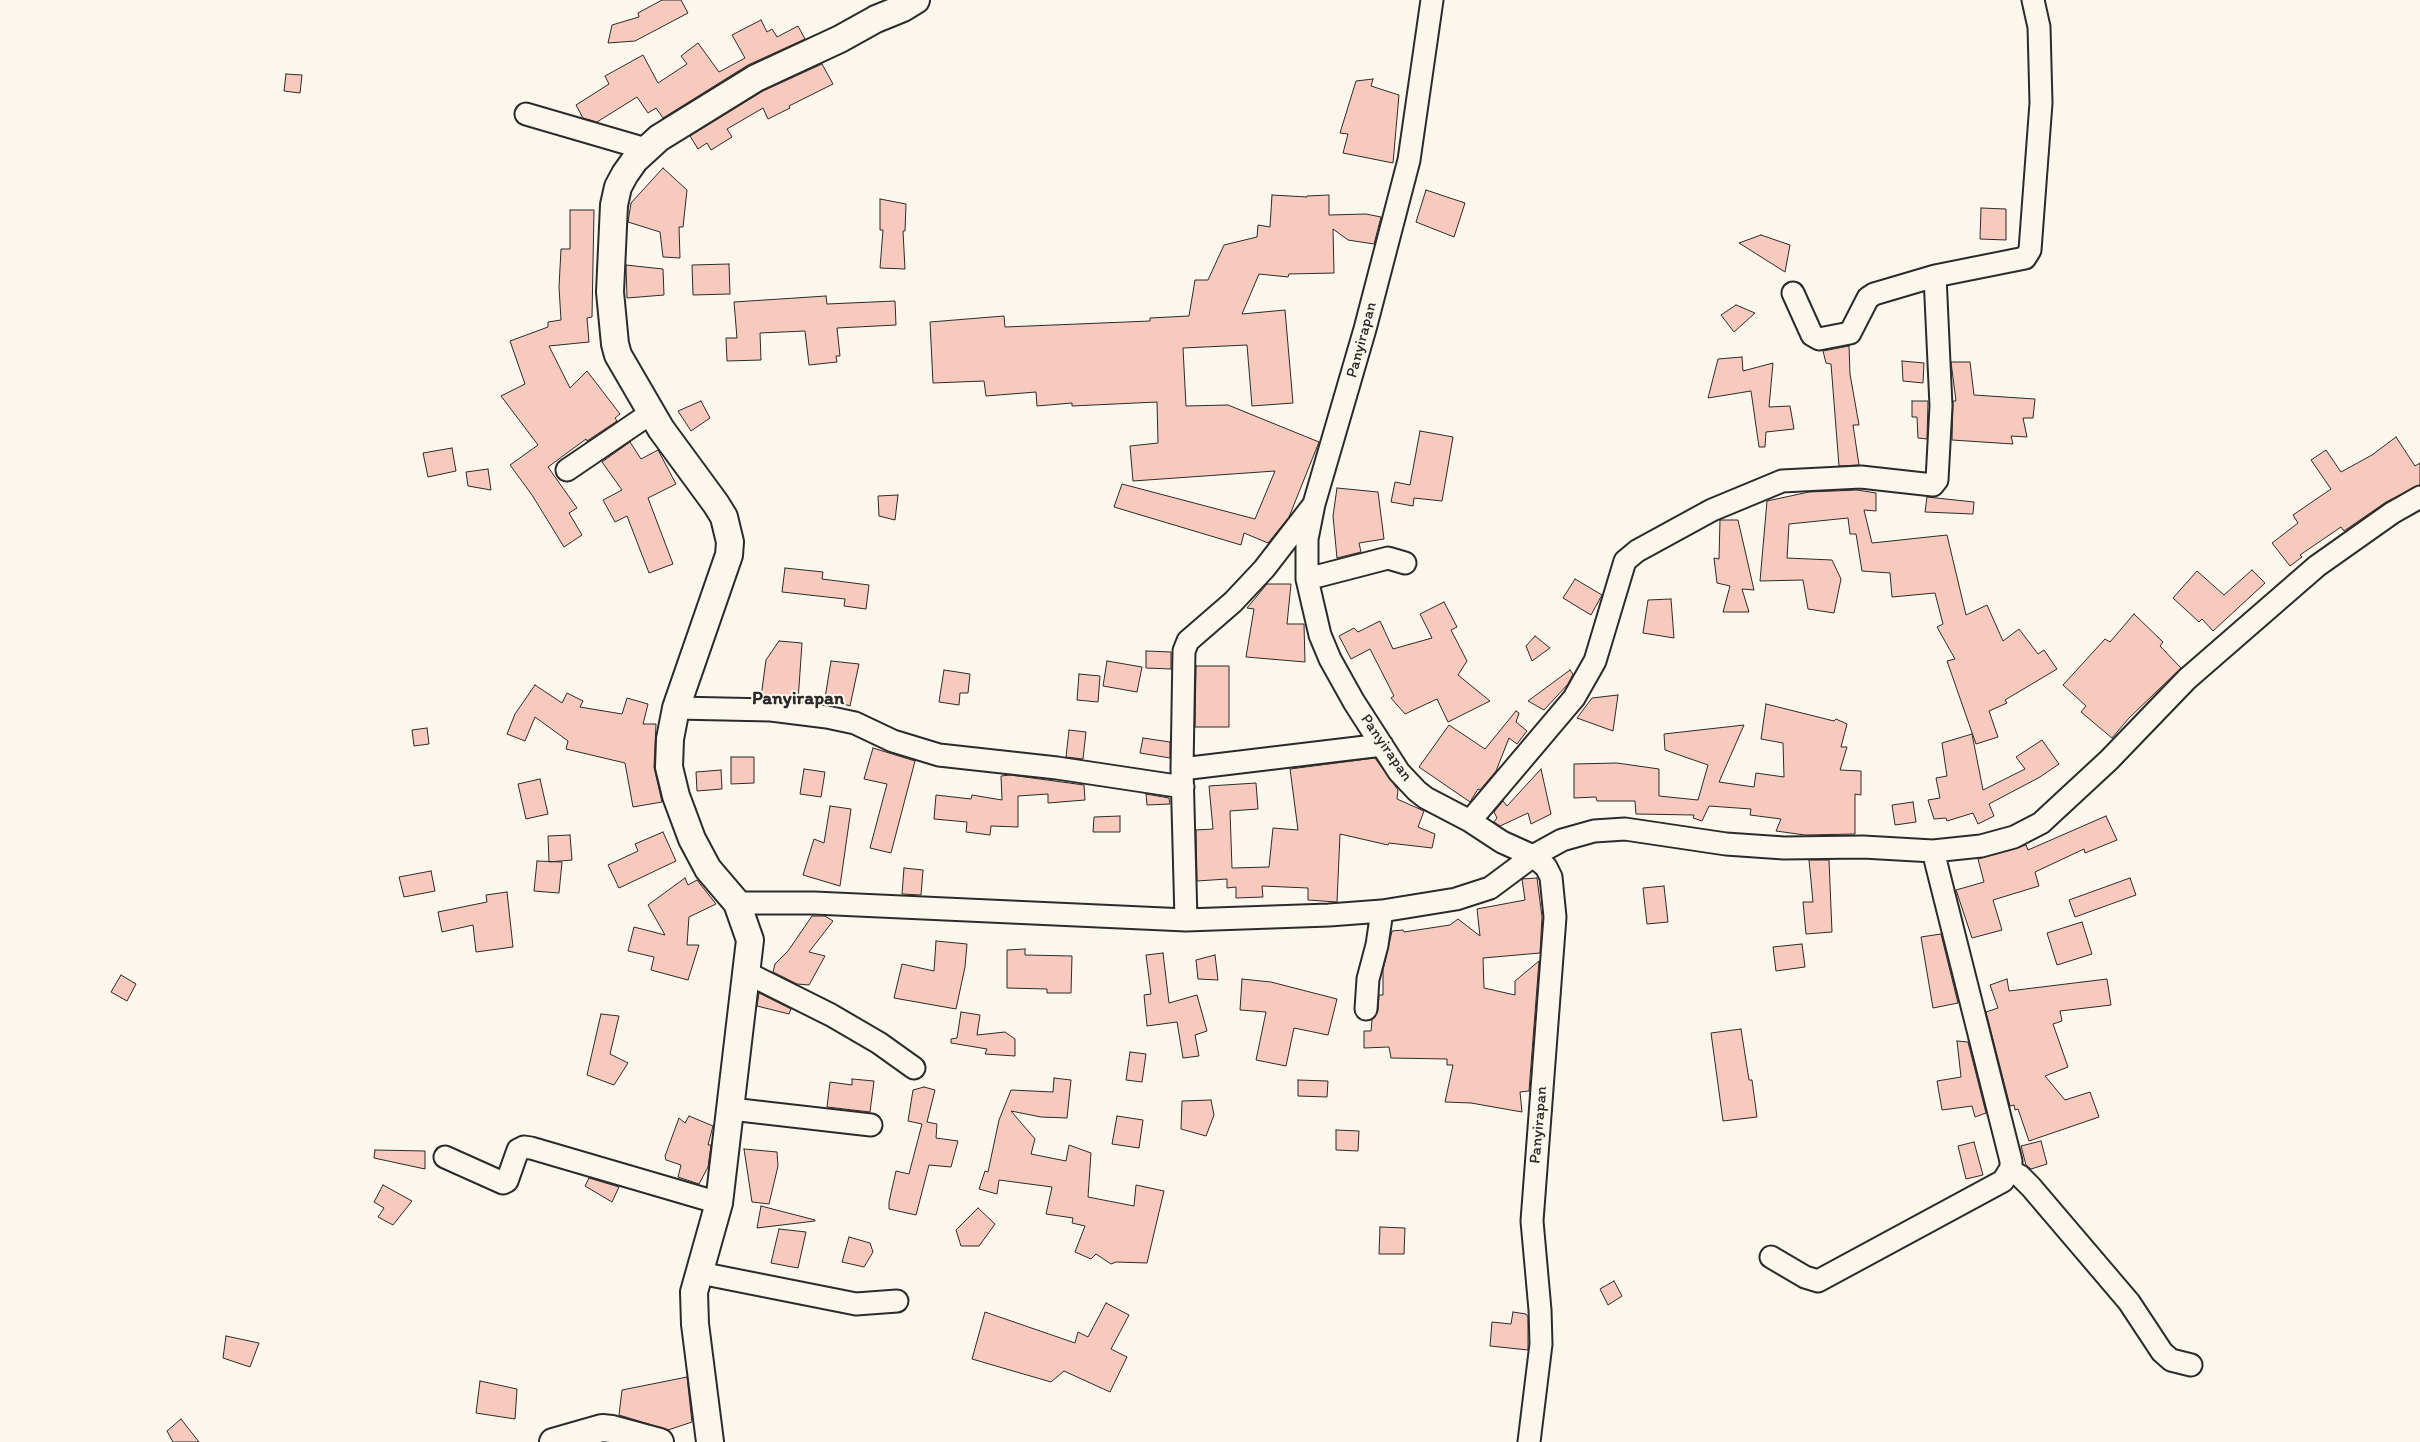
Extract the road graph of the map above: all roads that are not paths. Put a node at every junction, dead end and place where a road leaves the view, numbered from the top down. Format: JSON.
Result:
{"nodes":[{"id":1,"x":916,"y":0,"type":"edge"},
{"id":2,"x":1432,"y":0,"type":"edge"},
{"id":3,"x":2033,"y":0,"type":"edge"},
{"id":4,"x":880,"y":10,"type":"edge"},
{"id":5,"x":526,"y":114,"type":"dead end"},
{"id":6,"x":646,"y":149,"type":"junction"},
{"id":7,"x":1935,"y":276,"type":"junction"},
{"id":8,"x":1793,"y":293,"type":"dead end"},
{"id":9,"x":651,"y":413,"type":"junction"},
{"id":10,"x":567,"y":470,"type":"dead end"},
{"id":11,"x":2420,"y":497,"type":"edge"},
{"id":12,"x":1314,"y":504,"type":"junction"},
{"id":13,"x":1405,"y":562,"type":"dead end"},
{"id":14,"x":1307,"y":579,"type":"junction"},
{"id":15,"x":676,"y":708,"type":"junction"},
{"id":16,"x":1382,"y":745,"type":"junction"},
{"id":17,"x":1182,"y":778,"type":"junction"},
{"id":18,"x":1470,"y":821,"type":"junction"},
{"id":19,"x":1933,"y":851,"type":"junction"},
{"id":20,"x":1533,"y":856,"type":"junction"},
{"id":21,"x":737,"y":903,"type":"junction"},
{"id":22,"x":1382,"y":910,"type":"junction"},
{"id":23,"x":1186,"y":920,"type":"junction"},
{"id":24,"x":747,"y":973,"type":"junction"},
{"id":25,"x":1366,"y":1009,"type":"dead end"},
{"id":26,"x":914,"y":1068,"type":"dead end"},
{"id":27,"x":731,"y":1110,"type":"junction"},
{"id":28,"x":871,"y":1125,"type":"dead end"},
{"id":29,"x":445,"y":1157,"type":"dead end"},
{"id":30,"x":2010,"y":1171,"type":"junction"},
{"id":31,"x":719,"y":1203,"type":"junction"},
{"id":32,"x":1771,"y":1257,"type":"dead end"},
{"id":33,"x":700,"y":1273,"type":"junction"},
{"id":34,"x":898,"y":1301,"type":"dead end"},
{"id":35,"x":2191,"y":1365,"type":"dead end"},
{"id":36,"x":553,"y":1442,"type":"edge"},
{"id":37,"x":660,"y":1442,"type":"edge"},
{"id":38,"x":710,"y":1442,"type":"edge"},
{"id":39,"x":1529,"y":1442,"type":"edge"}],
"edges":[{"from":1,"to":4,"type":"street"},
{"from":2,"to":12,"type":"street","name":"Panyirapan"},
{"from":3,"to":7,"type":"street"},
{"from":4,"to":6,"type":"street"},
{"from":5,"to":6,"type":"street"},
{"from":6,"to":9,"type":"street"},
{"from":7,"to":8,"type":"street"},
{"from":7,"to":18,"type":"street"},
{"from":9,"to":10,"type":"street"},
{"from":9,"to":15,"type":"street"},
{"from":11,"to":19,"type":"street"},
{"from":12,"to":14,"type":"street","name":"Panyirapan"},
{"from":12,"to":17,"type":"street"},
{"from":13,"to":14,"type":"street"},
{"from":14,"to":16,"type":"street","name":"Panyirapan"},
{"from":15,"to":17,"type":"street"},
{"from":15,"to":21,"type":"street"},
{"from":16,"to":17,"type":"street"},
{"from":16,"to":18,"type":"street","name":"Panyirapan"},
{"from":17,"to":23,"type":"street"},
{"from":18,"to":20,"type":"street","name":"Panyirapan"},
{"from":19,"to":20,"type":"street"},
{"from":19,"to":30,"type":"street"},
{"from":20,"to":22,"type":"street"},
{"from":20,"to":39,"type":"street","name":"Panyirapan"},
{"from":21,"to":23,"type":"street"},
{"from":21,"to":24,"type":"street"},
{"from":22,"to":23,"type":"street"},
{"from":22,"to":25,"type":"street"},
{"from":24,"to":26,"type":"street"},
{"from":24,"to":27,"type":"street"},
{"from":27,"to":28,"type":"street"},
{"from":27,"to":31,"type":"street"},
{"from":29,"to":31,"type":"street"},
{"from":30,"to":32,"type":"street"},
{"from":30,"to":35,"type":"street"},
{"from":31,"to":33,"type":"street"},
{"from":33,"to":34,"type":"street"},
{"from":33,"to":38,"type":"street"},
{"from":36,"to":37,"type":"street"}]}
